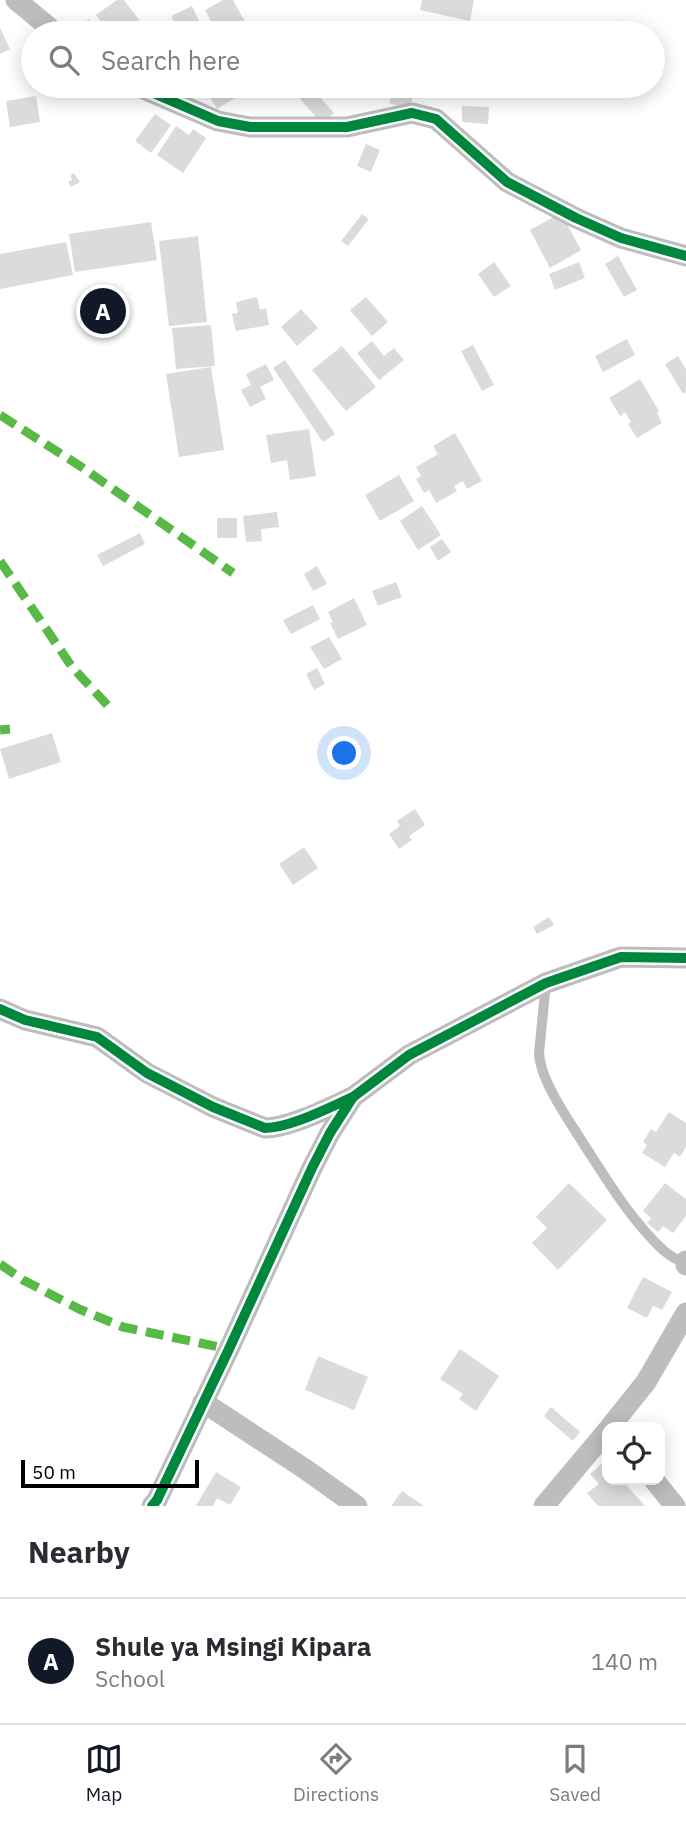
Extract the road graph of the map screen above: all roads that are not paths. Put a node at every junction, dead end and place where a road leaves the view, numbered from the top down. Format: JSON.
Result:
{"nodes":[{"id":1,"x":16,"y":0,"type":"edge"},
{"id":2,"x":41,"y":21,"type":"edge"},
{"id":3,"x":165,"y":98,"type":"edge"},
{"id":4,"x":686,"y":256,"type":"edge"},
{"id":5,"x":686,"y":958,"type":"edge"},
{"id":6,"x":546,"y":983,"type":"junction"},
{"id":7,"x":0,"y":1009,"type":"edge"},
{"id":8,"x":353,"y":1097,"type":"junction"},
{"id":9,"x":686,"y":1264,"type":"edge"},
{"id":10,"x":686,"y":1313,"type":"edge"},
{"id":11,"x":203,"y":1402,"type":"junction"},
{"id":12,"x":615,"y":1422,"type":"edge"},
{"id":13,"x":602,"y":1437,"type":"edge"},
{"id":14,"x":658,"y":1485,"type":"edge"},
{"id":15,"x":158,"y":1504,"type":"edge"},
{"id":16,"x":357,"y":1506,"type":"edge"},
{"id":17,"x":544,"y":1506,"type":"edge"},
{"id":18,"x":675,"y":1506,"type":"edge"}],
"edges":[{"from":1,"to":2,"type":"street"},
{"from":3,"to":4,"type":"street"},
{"from":5,"to":6,"type":"street"},
{"from":6,"to":8,"type":"street"},
{"from":6,"to":9,"type":"lane"},
{"from":7,"to":8,"type":"street"},
{"from":8,"to":11,"type":"street"},
{"from":10,"to":12,"type":"street"},
{"from":11,"to":15,"type":"street"},
{"from":11,"to":16,"type":"street"},
{"from":13,"to":17,"type":"street"},
{"from":14,"to":18,"type":"street"}]}
